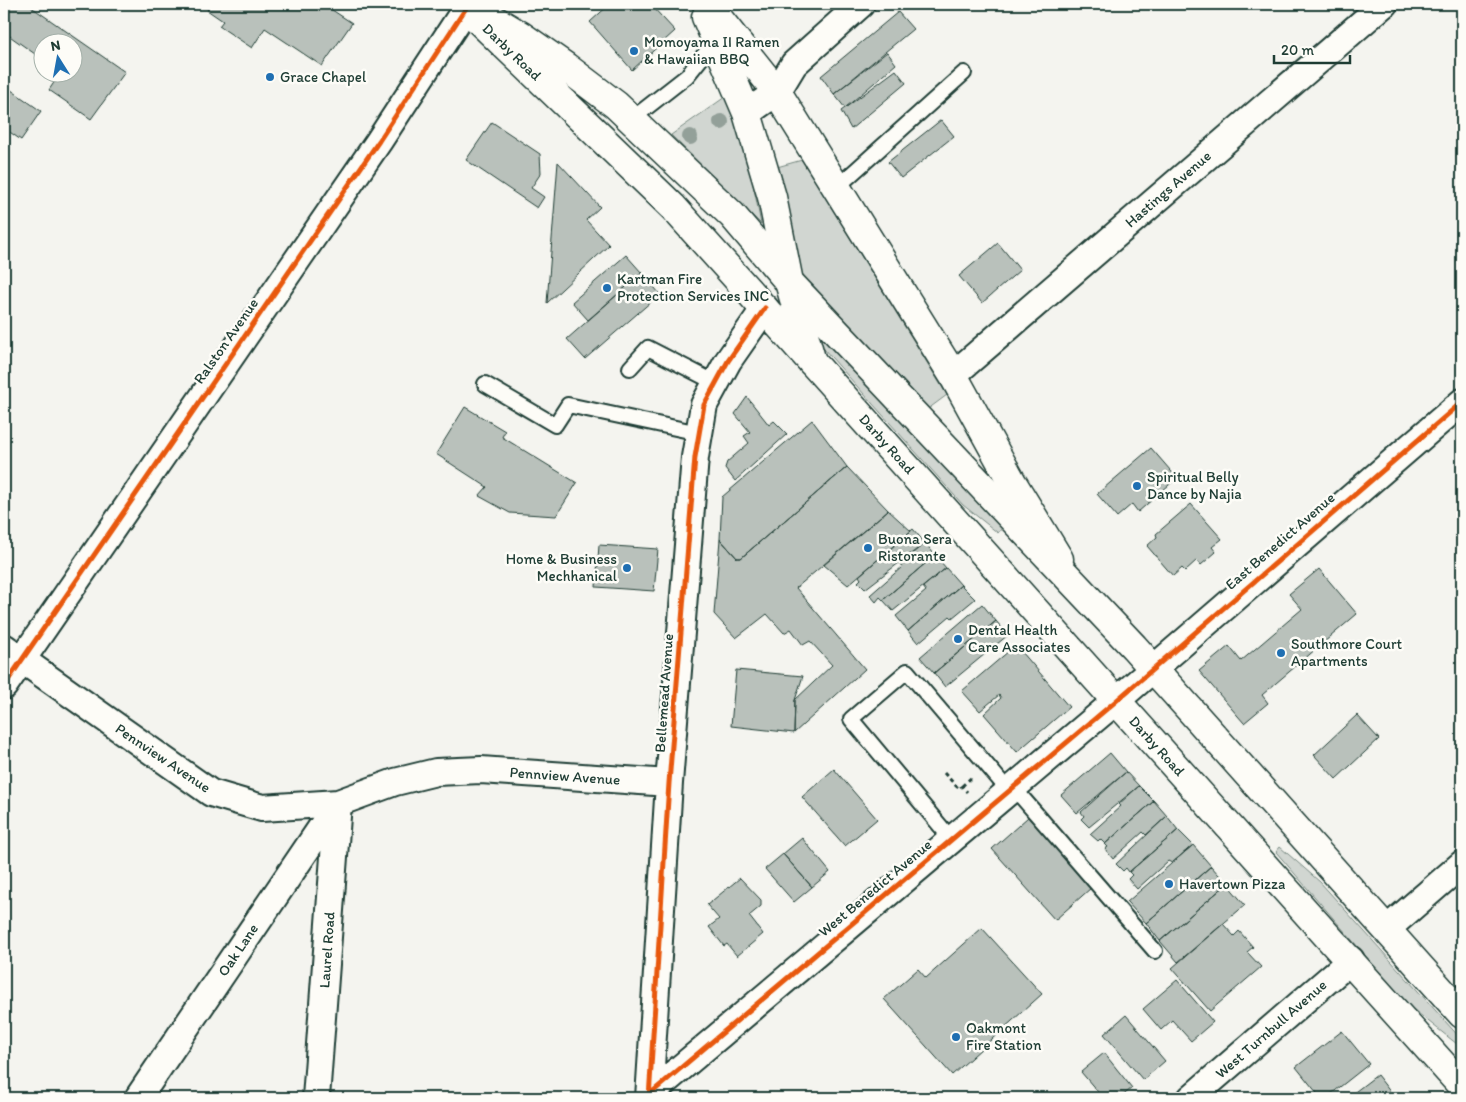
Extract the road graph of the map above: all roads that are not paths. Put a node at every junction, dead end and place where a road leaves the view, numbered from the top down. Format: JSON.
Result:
{"nodes":[{"id":1,"x":701,"y":4,"type":"edge"},
{"id":2,"x":707,"y":4,"type":"edge"},
{"id":3,"x":862,"y":4,"type":"edge"},
{"id":4,"x":1384,"y":4,"type":"edge"},
{"id":5,"x":463,"y":6,"type":"edge"},
{"id":6,"x":715,"y":40,"type":"junction"},
{"id":7,"x":964,"y":73,"type":"dead end"},
{"id":8,"x":777,"y":92,"type":"junction"},
{"id":9,"x":747,"y":112,"type":"junction"},
{"id":10,"x":632,"y":119,"type":"junction"},
{"id":11,"x":836,"y":188,"type":"junction"},
{"id":12,"x":789,"y":282,"type":"junction"},
{"id":13,"x":765,"y":308,"type":"junction"},
{"id":14,"x":812,"y":362,"type":"junction"},
{"id":15,"x":630,"y":368,"type":"dead end"},
{"id":16,"x":953,"y":375,"type":"junction"},
{"id":17,"x":716,"y":383,"type":"junction"},
{"id":18,"x":485,"y":384,"type":"dead end"},
{"id":19,"x":1462,"y":402,"type":"edge"},
{"id":20,"x":699,"y":433,"type":"junction"},
{"id":21,"x":1076,"y":586,"type":"junction"},
{"id":22,"x":13,"y":654,"type":"edge"},
{"id":23,"x":1152,"y":668,"type":"junction"},
{"id":24,"x":4,"y":686,"type":"edge"},
{"id":25,"x":1116,"y":701,"type":"junction"},
{"id":26,"x":669,"y":783,"type":"junction"},
{"id":27,"x":1010,"y":789,"type":"junction"},
{"id":28,"x":338,"y":803,"type":"junction"},
{"id":29,"x":952,"y":840,"type":"junction"},
{"id":30,"x":1462,"y":864,"type":"edge"},
{"id":31,"x":1387,"y":929,"type":"junction"},
{"id":32,"x":1155,"y":951,"type":"dead end"},
{"id":33,"x":1351,"y":960,"type":"junction"},
{"id":34,"x":1462,"y":1014,"type":"edge"},
{"id":35,"x":1462,"y":1086,"type":"edge"},
{"id":36,"x":649,"y":1096,"type":"edge"},
{"id":37,"x":138,"y":1098,"type":"edge"},
{"id":38,"x":316,"y":1098,"type":"edge"},
{"id":39,"x":1191,"y":1098,"type":"edge"}],
"edges":[{"from":1,"to":6,"type":"main road","name":"Darby Road"},
{"from":2,"to":8,"type":"main road","name":"Darby Road"},
{"from":3,"to":8,"type":"street"},
{"from":4,"to":16,"type":"street","name":"Hastings Avenue"},
{"from":5,"to":10,"type":"main road","name":"Darby Road"},
{"from":5,"to":13,"type":"main road","name":"Darby Road"},
{"from":5,"to":22,"type":"street","name":"Ralston Avenue"},
{"from":6,"to":9,"type":"main road","name":"Darby Road"},
{"from":6,"to":10,"type":"lane"},
{"from":7,"to":11,"type":"lane"},
{"from":8,"to":9,"type":"street"},
{"from":8,"to":11,"type":"main road","name":"Darby Road"},
{"from":9,"to":12,"type":"main road","name":"Darby Road"},
{"from":10,"to":12,"type":"main road","name":"Darby Road"},
{"from":11,"to":16,"type":"main road","name":"Darby Road"},
{"from":12,"to":14,"type":"main road","name":"Darby Road"},
{"from":12,"to":21,"type":"main road","name":"Darby Road"},
{"from":13,"to":14,"type":"main road","name":"Darby Road"},
{"from":13,"to":17,"type":"street","name":"Bellemead Avenue"},
{"from":14,"to":25,"type":"main road","name":"Darby Road"},
{"from":15,"to":17,"type":"lane"},
{"from":16,"to":21,"type":"main road","name":"Darby Road"},
{"from":17,"to":20,"type":"street","name":"Bellemead Avenue"},
{"from":18,"to":20,"type":"lane"},
{"from":19,"to":23,"type":"street","name":"East Benedict Avenue"},
{"from":20,"to":26,"type":"street","name":"Bellemead Avenue"},
{"from":21,"to":23,"type":"main road","name":"Darby Road"},
{"from":22,"to":24,"type":"street","name":"Ralston Avenue"},
{"from":22,"to":28,"type":"street","name":"Pennview Avenue"},
{"from":23,"to":25,"type":"street","name":"East Benedict Avenue"},
{"from":23,"to":31,"type":"main road","name":"Darby Road"},
{"from":25,"to":27,"type":"street","name":"West Benedict Avenue"},
{"from":25,"to":33,"type":"main road","name":"Darby Road"},
{"from":26,"to":28,"type":"street","name":"Pennview Avenue"},
{"from":26,"to":36,"type":"street","name":"Bellemead Avenue"},
{"from":27,"to":29,"type":"street","name":"West Benedict Avenue"},
{"from":27,"to":29,"type":"lane"},
{"from":27,"to":32,"type":"lane"},
{"from":28,"to":37,"type":"street","name":"Oak Lane"},
{"from":28,"to":38,"type":"street","name":"Laurel Road"},
{"from":29,"to":36,"type":"street","name":"West Benedict Avenue"},
{"from":30,"to":31,"type":"street"},
{"from":31,"to":34,"type":"main road","name":"Darby Road"},
{"from":33,"to":35,"type":"main road","name":"Darby Road"},
{"from":33,"to":39,"type":"street","name":"West Turnbull Avenue"}]}
